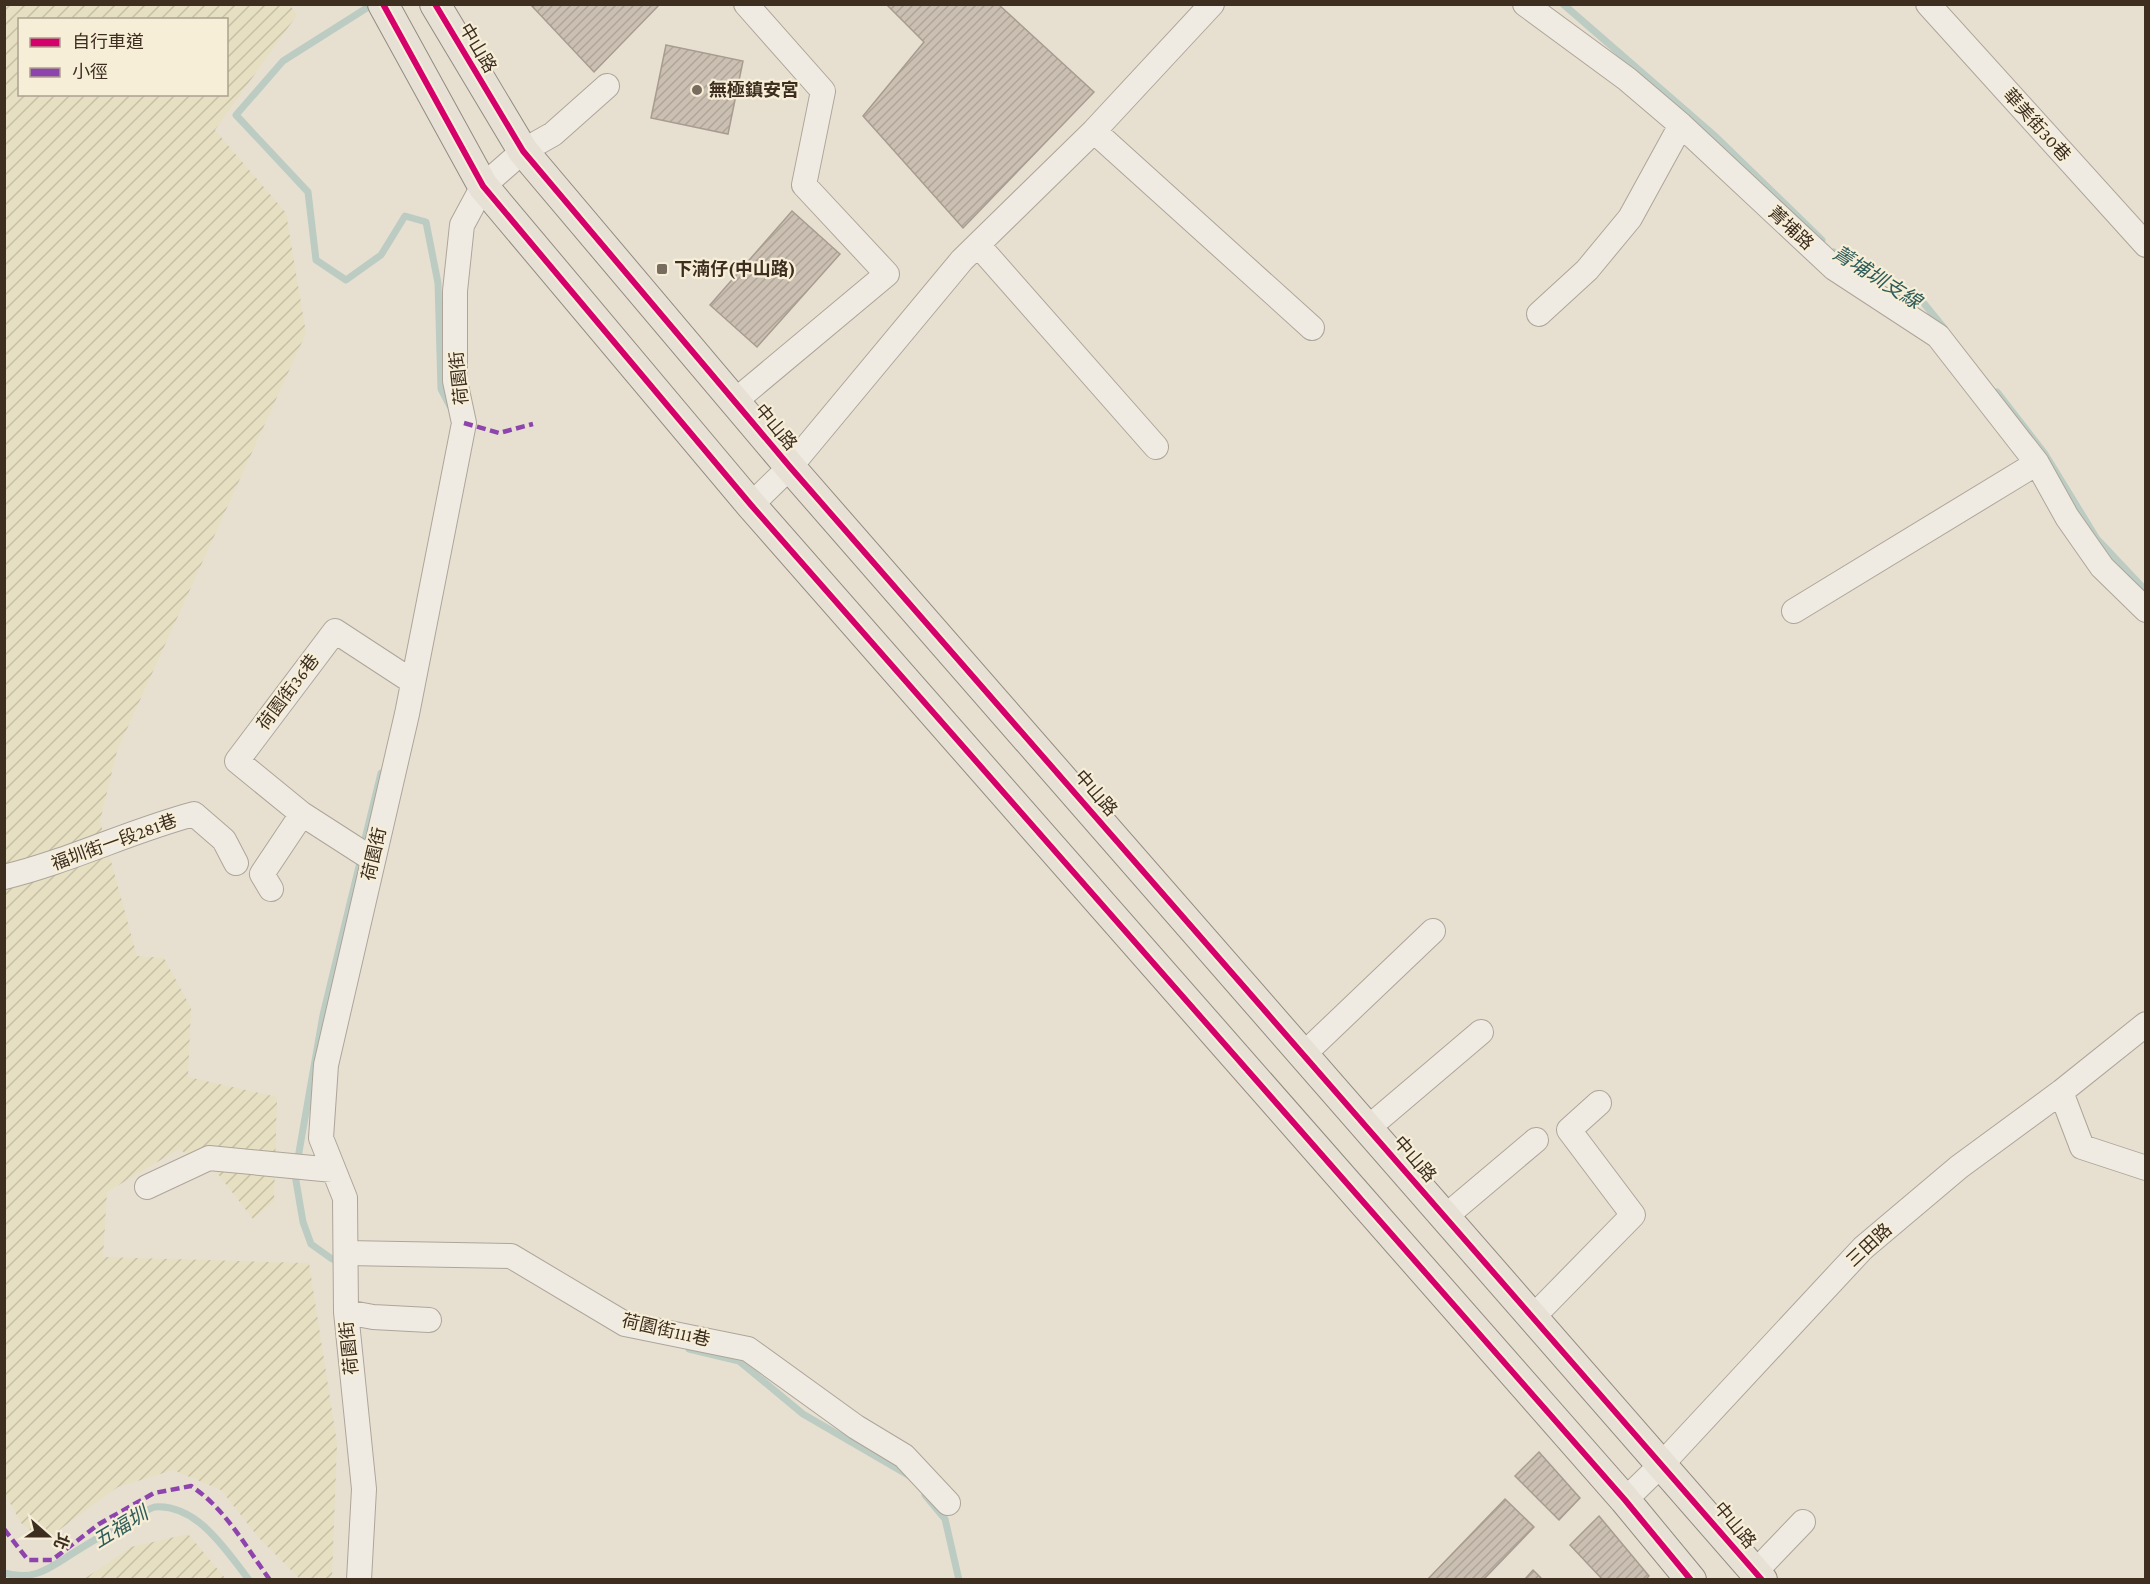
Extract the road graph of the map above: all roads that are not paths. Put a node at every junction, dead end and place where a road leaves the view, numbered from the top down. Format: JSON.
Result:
{"nodes":[{"id":1,"x":361,"y":4,"type":"edge"},
{"id":2,"x":382,"y":4,"type":"edge"},
{"id":3,"x":435,"y":4,"type":"edge"},
{"id":4,"x":746,"y":4,"type":"edge"},
{"id":5,"x":1212,"y":4,"type":"edge"},
{"id":6,"x":1525,"y":4,"type":"edge"},
{"id":7,"x":1928,"y":4,"type":"edge"},
{"id":8,"x":410,"y":53,"type":"junction"},
{"id":9,"x":607,"y":86,"type":"dead end"},
{"id":10,"x":1681,"y":125,"type":"junction"},
{"id":11,"x":1094,"y":131,"type":"junction"},
{"id":12,"x":523,"y":152,"type":"junction"},
{"id":13,"x":483,"y":186,"type":"junction"},
{"id":14,"x":978,"y":245,"type":"junction"},
{"id":15,"x":2145,"y":245,"type":"edge"},
{"id":16,"x":1539,"y":314,"type":"dead end"},
{"id":17,"x":1312,"y":328,"type":"dead end"},
{"id":18,"x":735,"y":401,"type":"junction"},
{"id":19,"x":1156,"y":447,"type":"dead end"},
{"id":20,"x":2037,"y":463,"type":"junction"},
{"id":21,"x":790,"y":467,"type":"junction"},
{"id":22,"x":751,"y":505,"type":"junction"},
{"id":23,"x":2145,"y":610,"type":"edge"},
{"id":24,"x":1794,"y":611,"type":"dead end"},
{"id":25,"x":413,"y":682,"type":"junction"},
{"id":26,"x":302,"y":814,"type":"junction"},
{"id":27,"x":372,"y":859,"type":"junction"},
{"id":28,"x":236,"y":863,"type":"dead end"},
{"id":29,"x":4,"y":877,"type":"edge"},
{"id":30,"x":271,"y":889,"type":"dead end"},
{"id":31,"x":1433,"y":930,"type":"dead end"},
{"id":32,"x":2145,"y":1024,"type":"edge"},
{"id":33,"x":1481,"y":1032,"type":"dead end"},
{"id":34,"x":1304,"y":1054,"type":"junction"},
{"id":35,"x":2061,"y":1092,"type":"junction"},
{"id":36,"x":1599,"y":1103,"type":"dead end"},
{"id":37,"x":1368,"y":1128,"type":"junction"},
{"id":38,"x":1536,"y":1140,"type":"dead end"},
{"id":39,"x":2145,"y":1168,"type":"edge"},
{"id":40,"x":333,"y":1170,"type":"junction"},
{"id":41,"x":147,"y":1187,"type":"dead end"},
{"id":42,"x":1446,"y":1216,"type":"junction"},
{"id":43,"x":346,"y":1253,"type":"junction"},
{"id":44,"x":345,"y":1312,"type":"junction"},
{"id":45,"x":1534,"y":1316,"type":"junction"},
{"id":46,"x":429,"y":1320,"type":"dead end"},
{"id":47,"x":1663,"y":1463,"type":"junction"},
{"id":48,"x":1625,"y":1500,"type":"junction"},
{"id":49,"x":948,"y":1503,"type":"dead end"},
{"id":50,"x":1803,"y":1522,"type":"dead end"},
{"id":51,"x":1759,"y":1576,"type":"edge"},
{"id":52,"x":359,"y":1580,"type":"edge"},
{"id":53,"x":1691,"y":1580,"type":"edge"}],
"edges":[{"from":1,"to":8,"type":"main road"},
{"from":2,"to":8,"type":"main road"},
{"from":3,"to":12,"type":"main road","name":"中山路"},
{"from":4,"to":18,"type":"street"},
{"from":5,"to":11,"type":"street"},
{"from":6,"to":10,"type":"street","name":"菁埔路"},
{"from":7,"to":15,"type":"street","name":"華美街30巷"},
{"from":8,"to":13,"type":"main road"},
{"from":9,"to":12,"type":"street","name":"荷園街"},
{"from":10,"to":16,"type":"street"},
{"from":10,"to":20,"type":"street","name":"菁埔路"},
{"from":11,"to":14,"type":"street"},
{"from":11,"to":17,"type":"street"},
{"from":12,"to":13,"type":"street","name":"荷園街"},
{"from":12,"to":18,"type":"main road","name":"中山路"},
{"from":13,"to":22,"type":"main road"},
{"from":13,"to":25,"type":"street","name":"荷園街"},
{"from":14,"to":19,"type":"street"},
{"from":14,"to":21,"type":"street"},
{"from":18,"to":21,"type":"main road","name":"中山路"},
{"from":20,"to":23,"type":"street","name":"菁埔路"},
{"from":20,"to":24,"type":"street"},
{"from":21,"to":22,"type":"street"},
{"from":21,"to":34,"type":"main road","name":"中山路"},
{"from":22,"to":48,"type":"main road"},
{"from":25,"to":26,"type":"street","name":"荷園街36巷"},
{"from":25,"to":27,"type":"street","name":"荷園街"},
{"from":26,"to":27,"type":"street","name":"荷園街36巷"},
{"from":26,"to":30,"type":"street"},
{"from":27,"to":40,"type":"street","name":"荷園街"},
{"from":28,"to":29,"type":"street","name":"福圳街一段281巷"},
{"from":31,"to":34,"type":"street"},
{"from":32,"to":35,"type":"street","name":"三田路"},
{"from":33,"to":37,"type":"street"},
{"from":34,"to":37,"type":"main road","name":"中山路"},
{"from":35,"to":39,"type":"street"},
{"from":35,"to":47,"type":"street","name":"三田路"},
{"from":36,"to":45,"type":"street"},
{"from":37,"to":42,"type":"main road","name":"中山路"},
{"from":38,"to":42,"type":"street"},
{"from":40,"to":41,"type":"street"},
{"from":40,"to":43,"type":"street","name":"荷園街"},
{"from":42,"to":45,"type":"main road","name":"中山路"},
{"from":43,"to":44,"type":"street","name":"荷園街"},
{"from":43,"to":49,"type":"street","name":"荷園街111巷"},
{"from":44,"to":46,"type":"street"},
{"from":44,"to":52,"type":"street","name":"荷園街"},
{"from":45,"to":47,"type":"main road","name":"中山路"},
{"from":47,"to":48,"type":"street","name":"三田路"},
{"from":47,"to":51,"type":"main road","name":"中山路"},
{"from":48,"to":53,"type":"main road"},
{"from":50,"to":51,"type":"street"}]}
